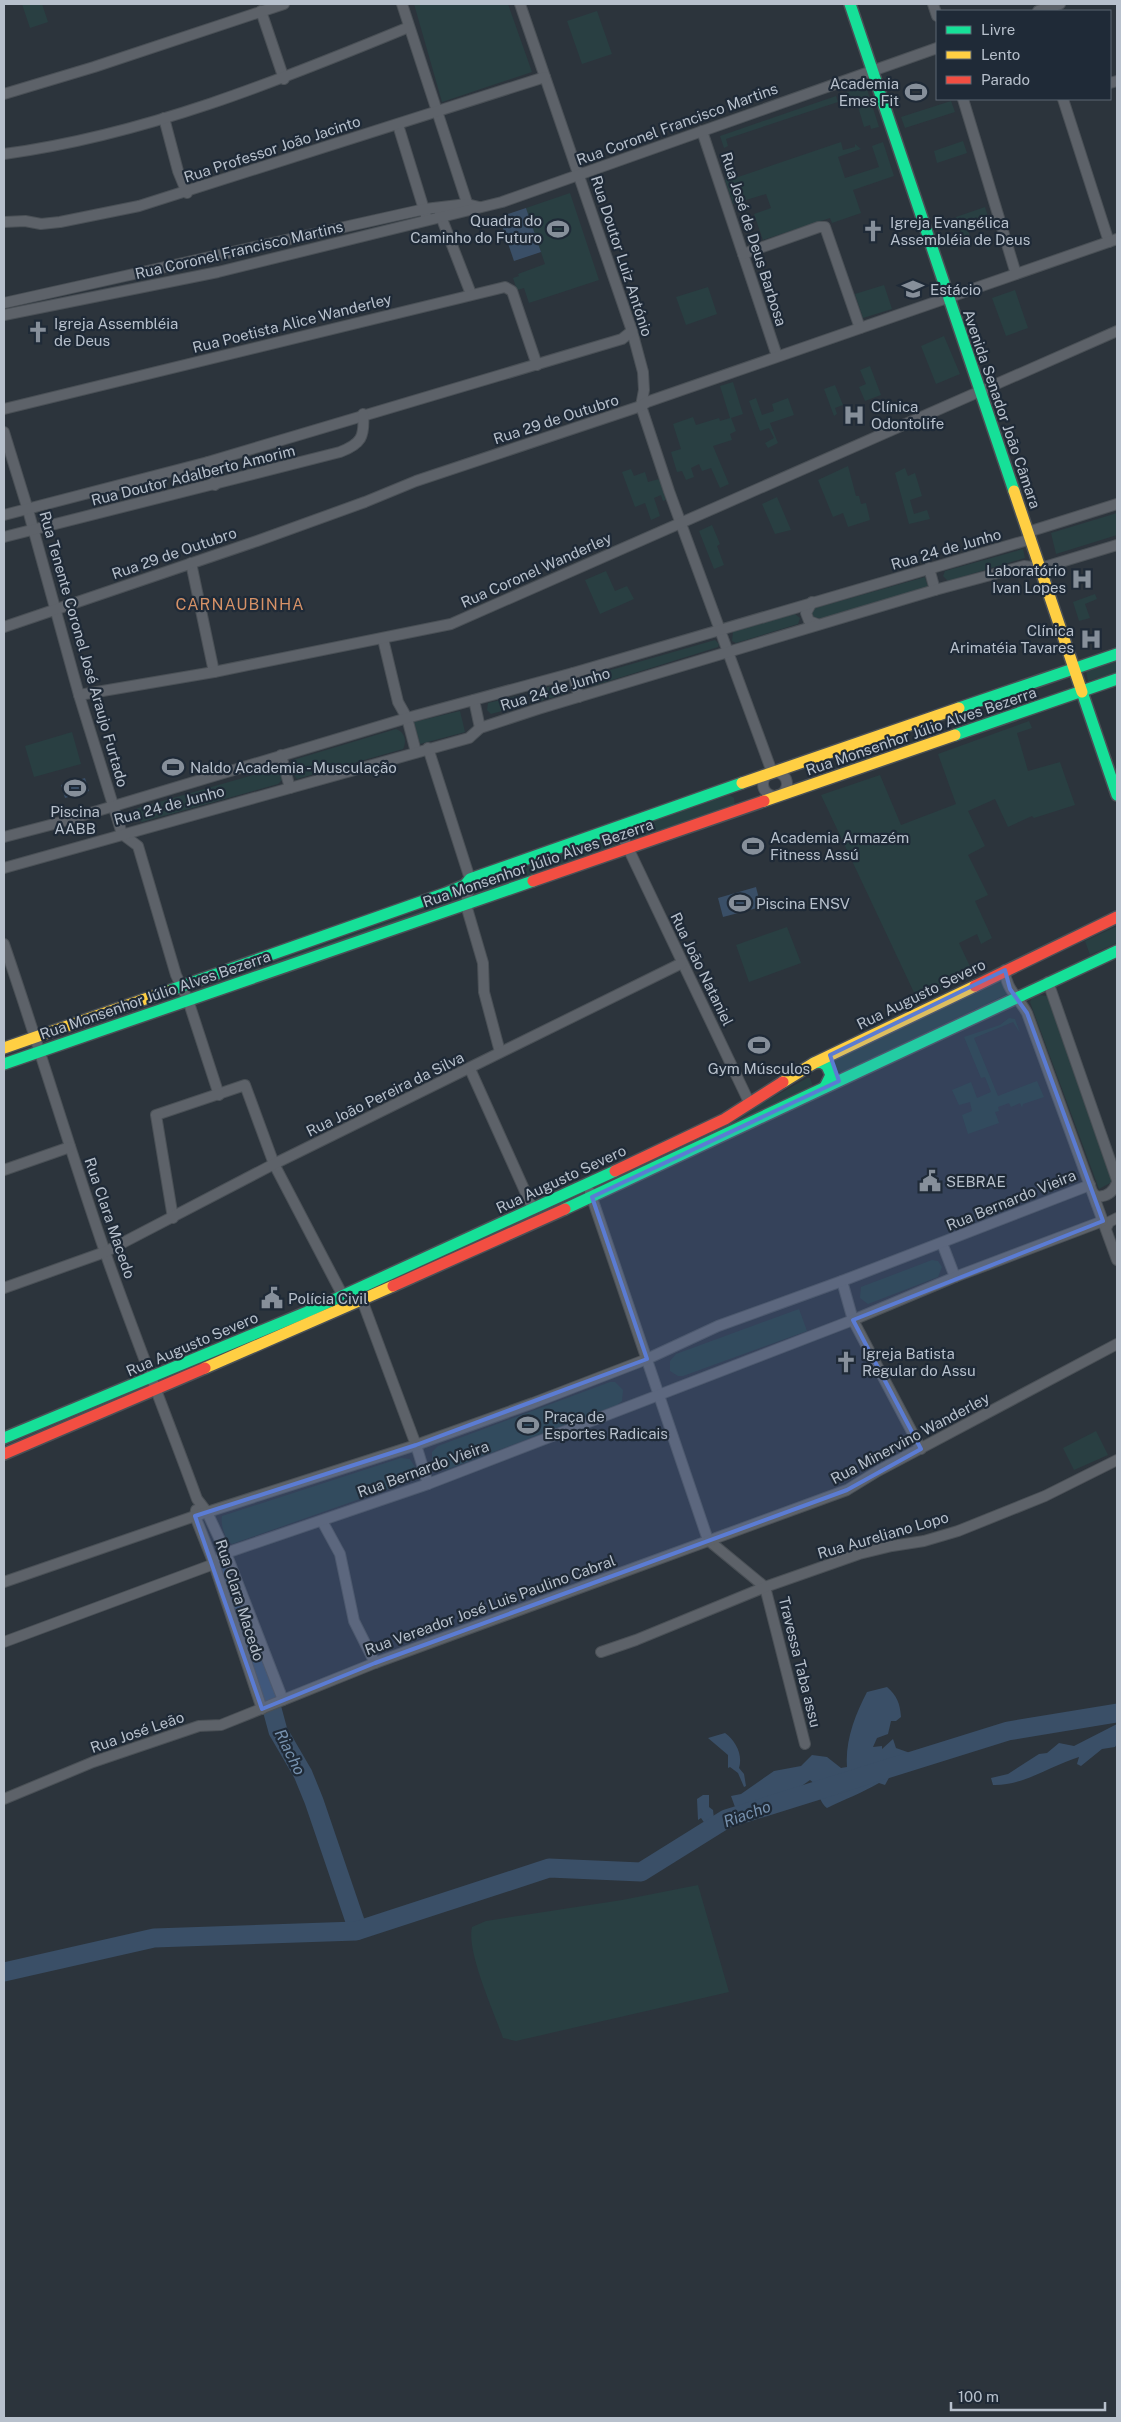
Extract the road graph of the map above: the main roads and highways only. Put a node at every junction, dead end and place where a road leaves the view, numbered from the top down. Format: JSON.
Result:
{"nodes":[{"id":1,"x":850,"y":4,"type":"edge"},
{"id":2,"x":1117,"y":654,"type":"edge"},
{"id":3,"x":1074,"y":668,"type":"junction"},
{"id":4,"x":1117,"y":679,"type":"edge"},
{"id":5,"x":1082,"y":692,"type":"junction"},
{"id":6,"x":908,"y":725,"type":"junction"},
{"id":7,"x":874,"y":736,"type":"junction"},
{"id":8,"x":916,"y":748,"type":"junction"},
{"id":9,"x":883,"y":760,"type":"junction"},
{"id":10,"x":1117,"y":795,"type":"edge"},
{"id":11,"x":1117,"y":917,"type":"edge"},
{"id":12,"x":1117,"y":951,"type":"edge"},
{"id":13,"x":4,"y":1048,"type":"edge"},
{"id":14,"x":830,"y":1055,"type":"junction"},
{"id":15,"x":814,"y":1063,"type":"junction"},
{"id":16,"x":4,"y":1064,"type":"edge"},
{"id":17,"x":843,"y":1079,"type":"junction"},
{"id":18,"x":825,"y":1088,"type":"junction"},
{"id":19,"x":307,"y":1312,"type":"junction"},
{"id":20,"x":312,"y":1323,"type":"junction"},
{"id":21,"x":155,"y":1383,"type":"junction"},
{"id":22,"x":4,"y":1438,"type":"edge"},
{"id":23,"x":4,"y":1454,"type":"edge"}],
"edges":[{"from":1,"to":3,"type":"main road","name":"Avenida Senador João Câmara"},
{"from":2,"to":3,"type":"main road","name":"Rua Monsenhor Júlio Alves Bezerra"},
{"from":3,"to":5,"type":"main road","name":"Avenida Senador João Câmara"},
{"from":3,"to":6,"type":"main road","name":"Rua Monsenhor Júlio Alves Bezerra"},
{"from":4,"to":5,"type":"main road","name":"Rua Monsenhor Júlio Alves Bezerra"},
{"from":5,"to":8,"type":"main road","name":"Rua Monsenhor Júlio Alves Bezerra"},
{"from":5,"to":10,"type":"main road","name":"Avenida Senador João Câmara"},
{"from":6,"to":7,"type":"main road","name":"Rua Monsenhor Júlio Alves Bezerra"},
{"from":6,"to":8,"type":"main road"},
{"from":7,"to":9,"type":"main road"},
{"from":7,"to":13,"type":"main road","name":"Rua Monsenhor Júlio Alves Bezerra"},
{"from":8,"to":9,"type":"main road","name":"Rua Monsenhor Júlio Alves Bezerra"},
{"from":9,"to":16,"type":"main road","name":"Rua Monsenhor Júlio Alves Bezerra"},
{"from":11,"to":14,"type":"main road","name":"Rua Augusto Severo"},
{"from":12,"to":17,"type":"main road","name":"Rua Augusto Severo"},
{"from":14,"to":15,"type":"main road","name":"Rua Augusto Severo"},
{"from":14,"to":17,"type":"main road"},
{"from":15,"to":18,"type":"main road"},
{"from":15,"to":19,"type":"main road","name":"Rua Augusto Severo"},
{"from":17,"to":18,"type":"main road","name":"Rua Augusto Severo"},
{"from":18,"to":20,"type":"main road","name":"Rua Augusto Severo"},
{"from":19,"to":20,"type":"main road"},
{"from":19,"to":21,"type":"main road","name":"Rua Augusto Severo"},
{"from":20,"to":21,"type":"main road","name":"Rua Augusto Severo"},
{"from":21,"to":22,"type":"main road","name":"Rua Augusto Severo"},
{"from":21,"to":23,"type":"main road","name":"Rua Augusto Severo"}]}
